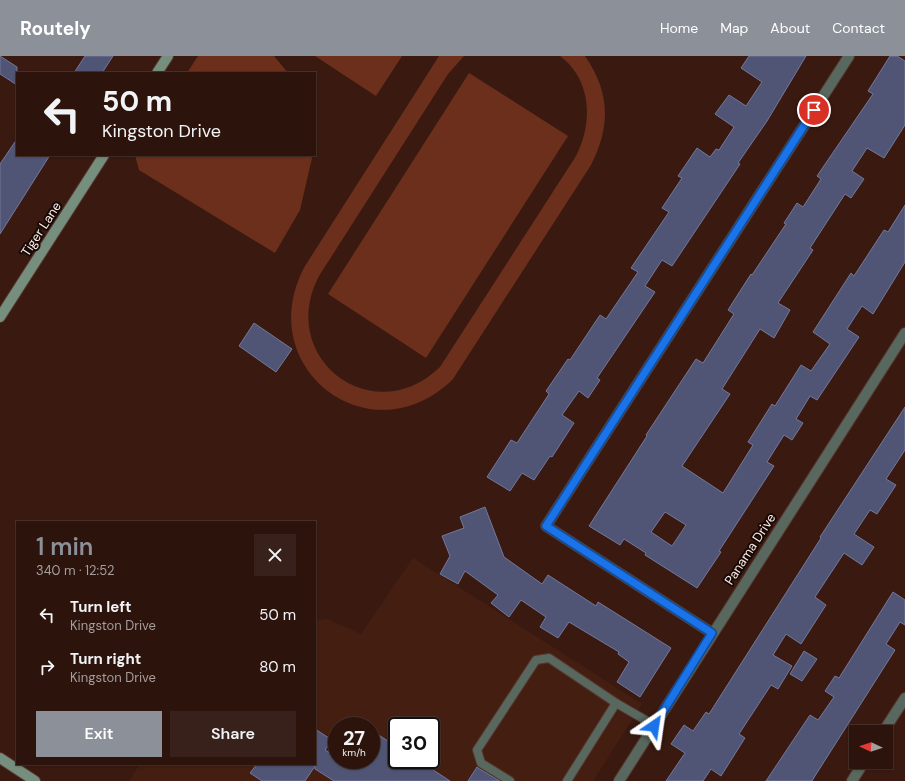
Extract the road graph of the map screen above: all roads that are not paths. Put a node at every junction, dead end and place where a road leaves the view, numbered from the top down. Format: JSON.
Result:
{"nodes":[{"id":1,"x":168,"y":56,"type":"edge"},
{"id":2,"x":849,"y":56,"type":"edge"},
{"id":3,"x":158,"y":72,"type":"edge"},
{"id":4,"x":103,"y":156,"type":"edge"},
{"id":5,"x":0,"y":317,"type":"edge"},
{"id":6,"x":905,"y":333,"type":"edge"},
{"id":7,"x":712,"y":633,"type":"junction"},
{"id":8,"x":905,"y":698,"type":"edge"},
{"id":9,"x":616,"y":703,"type":"junction"},
{"id":10,"x":888,"y":725,"type":"edge"},
{"id":11,"x":654,"y":726,"type":"junction"},
{"id":12,"x":0,"y":758,"type":"edge"},
{"id":13,"x":860,"y":769,"type":"edge"},
{"id":14,"x":35,"y":781,"type":"edge"},
{"id":15,"x":510,"y":781,"type":"edge"},
{"id":16,"x":567,"y":781,"type":"edge"},
{"id":17,"x":619,"y":781,"type":"edge"},
{"id":18,"x":852,"y":781,"type":"edge"}],
"edges":[{"from":1,"to":3,"type":"street"},
{"from":2,"to":7,"type":"street"},
{"from":4,"to":5,"type":"street","name":"Tiger Lane"},
{"from":6,"to":7,"type":"street","name":"Panama Drive"},
{"from":7,"to":11,"type":"street","name":"Panama Drive"},
{"from":8,"to":10,"type":"street"},
{"from":9,"to":11,"type":"lane"},
{"from":9,"to":15,"type":"lane"},
{"from":9,"to":16,"type":"lane"},
{"from":11,"to":17,"type":"street","name":"Panama Drive"},
{"from":12,"to":14,"type":"street"},
{"from":13,"to":18,"type":"street"}]}
